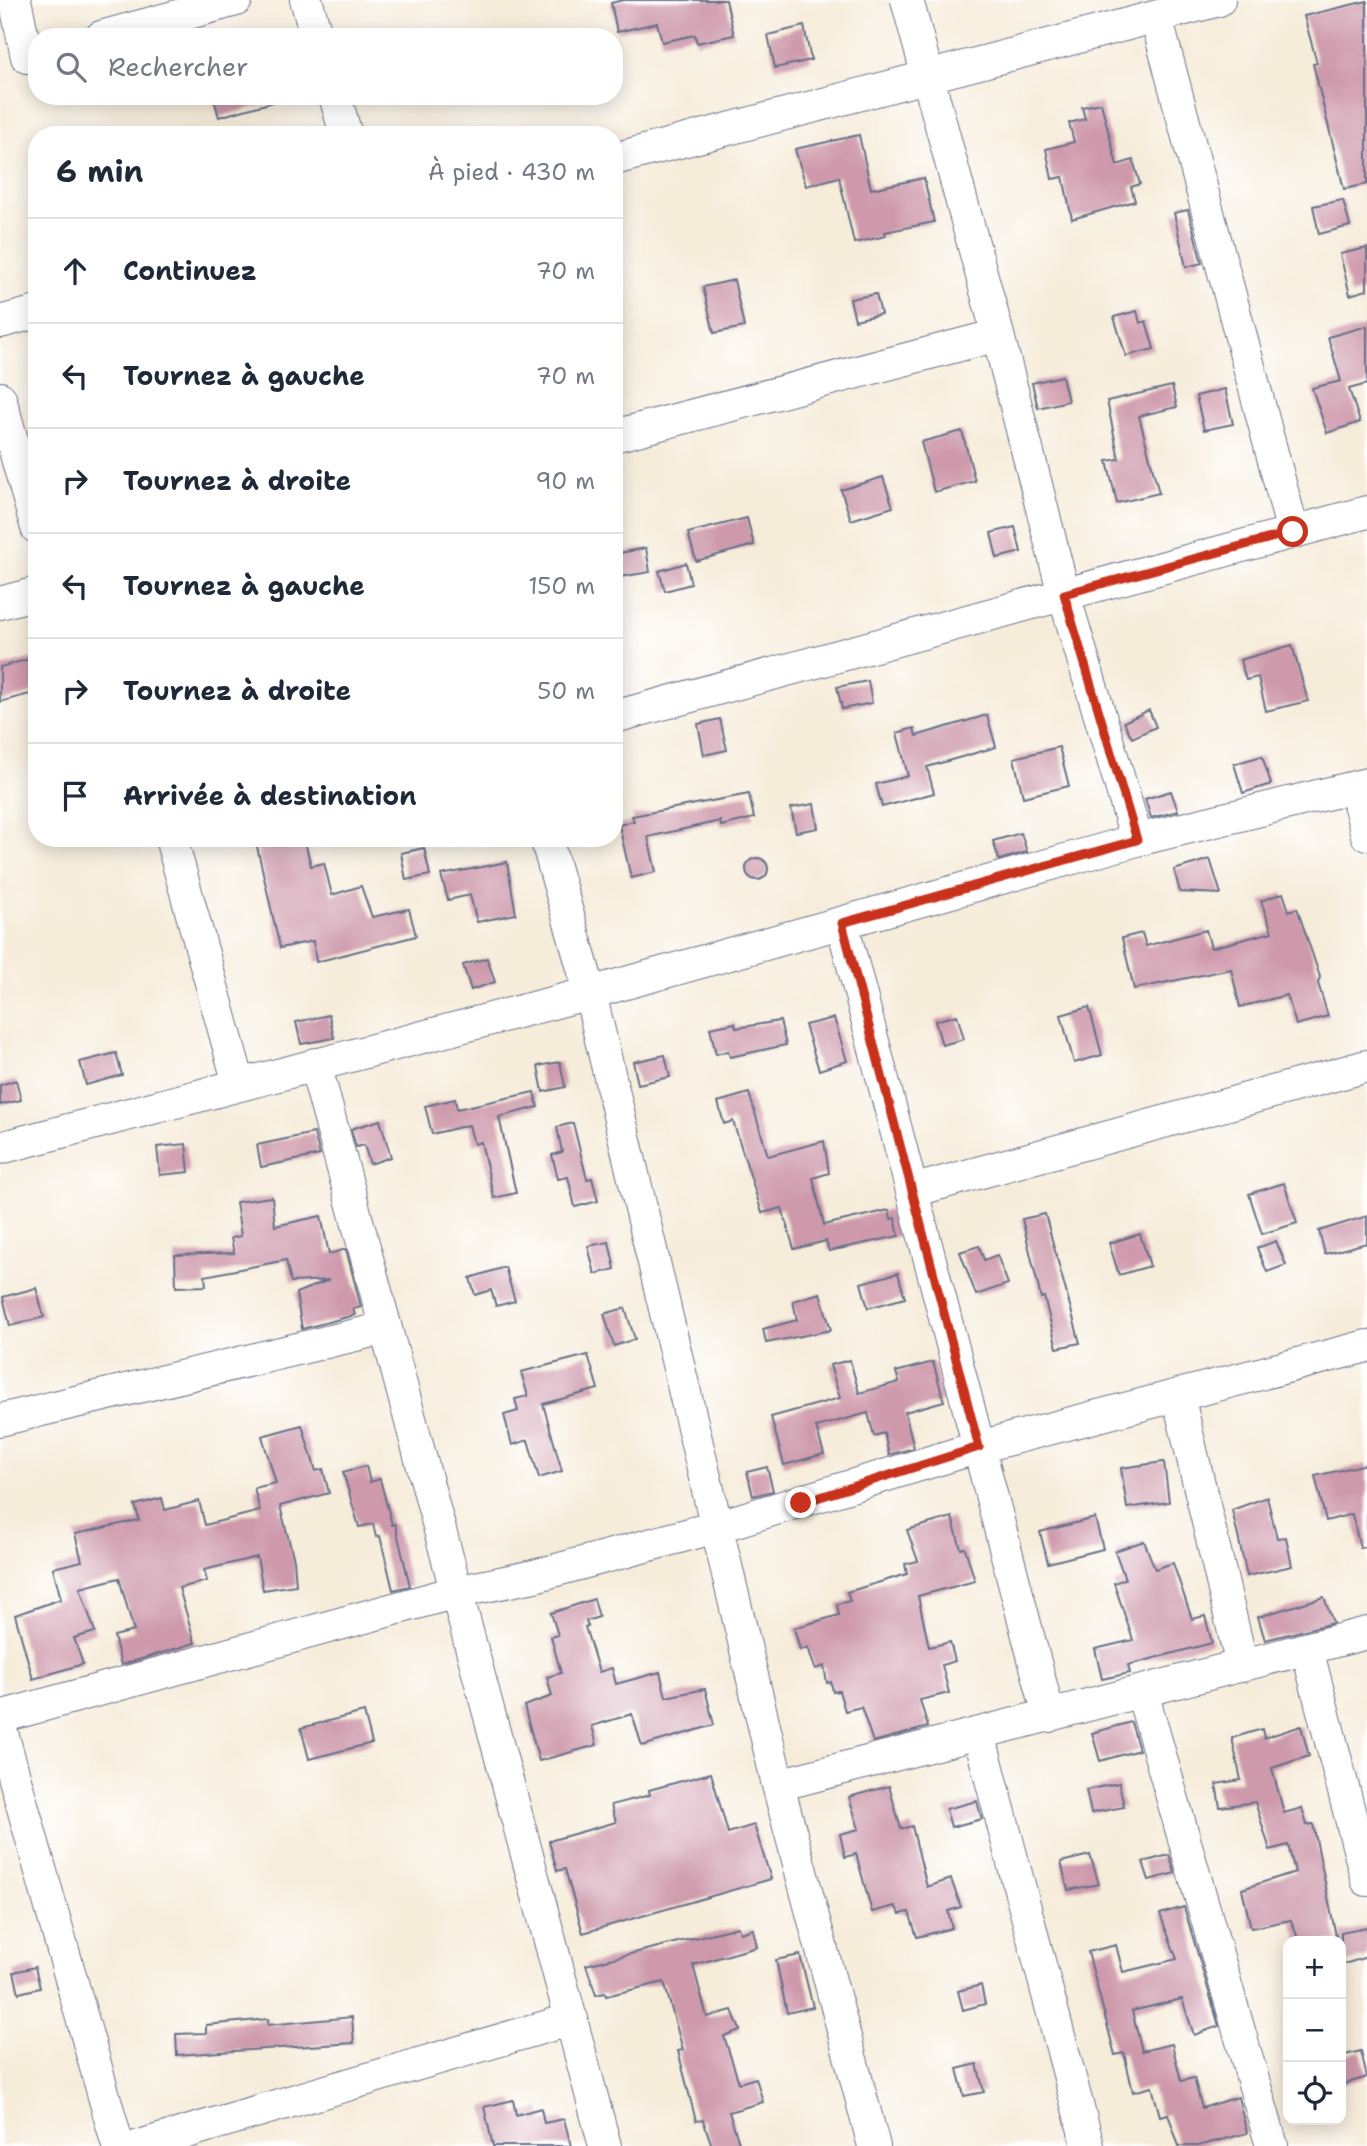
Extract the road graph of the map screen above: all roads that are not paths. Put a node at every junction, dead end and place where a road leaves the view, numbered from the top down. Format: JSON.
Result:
{"nodes":[{"id":1,"x":15,"y":0,"type":"edge"},
{"id":2,"x":236,"y":0,"type":"edge"},
{"id":3,"x":306,"y":0,"type":"edge"},
{"id":4,"x":907,"y":0,"type":"edge"},
{"id":5,"x":1219,"y":0,"type":"edge"},
{"id":6,"x":1156,"y":17,"type":"junction"},
{"id":7,"x":134,"y":28,"type":"edge"},
{"id":8,"x":314,"y":28,"type":"edge"},
{"id":9,"x":21,"y":58,"type":"edge"},
{"id":10,"x":928,"y":77,"type":"junction"},
{"id":11,"x":338,"y":105,"type":"edge"},
{"id":12,"x":343,"y":126,"type":"edge"},
{"id":13,"x":623,"y":157,"type":"edge"},
{"id":14,"x":28,"y":314,"type":"edge"},
{"id":15,"x":0,"y":322,"type":"edge"},
{"id":16,"x":998,"y":335,"type":"junction"},
{"id":17,"x":0,"y":398,"type":"edge"},
{"id":18,"x":623,"y":434,"type":"edge"},
{"id":19,"x":28,"y":496,"type":"edge"},
{"id":20,"x":1367,"y":512,"type":"edge"},
{"id":21,"x":1293,"y":532,"type":"junction"},
{"id":22,"x":1064,"y":594,"type":"junction"},
{"id":23,"x":28,"y":595,"type":"edge"},
{"id":24,"x":0,"y":603,"type":"edge"},
{"id":25,"x":623,"y":715,"type":"edge"},
{"id":26,"x":1361,"y":785,"type":"edge"},
{"id":27,"x":1367,"y":835,"type":"edge"},
{"id":28,"x":1137,"y":840,"type":"junction"},
{"id":29,"x":173,"y":847,"type":"edge"},
{"id":30,"x":548,"y":847,"type":"edge"},
{"id":31,"x":842,"y":923,"type":"junction"},
{"id":32,"x":590,"y":993,"type":"junction"},
{"id":33,"x":315,"y":1064,"type":"junction"},
{"id":34,"x":1367,"y":1066,"type":"edge"},
{"id":35,"x":239,"y":1084,"type":"junction"},
{"id":36,"x":0,"y":1148,"type":"edge"},
{"id":37,"x":912,"y":1191,"type":"junction"},
{"id":38,"x":385,"y":1328,"type":"junction"},
{"id":39,"x":1367,"y":1346,"type":"edge"},
{"id":40,"x":1178,"y":1395,"type":"junction"},
{"id":41,"x":0,"y":1420,"type":"edge"},
{"id":42,"x":979,"y":1447,"type":"junction"},
{"id":43,"x":716,"y":1527,"type":"junction"},
{"id":44,"x":456,"y":1592,"type":"junction"},
{"id":45,"x":1367,"y":1633,"type":"edge"},
{"id":46,"x":1307,"y":1649,"type":"junction"},
{"id":47,"x":1242,"y":1666,"type":"junction"},
{"id":48,"x":1142,"y":1692,"type":"junction"},
{"id":49,"x":1049,"y":1716,"type":"junction"},
{"id":50,"x":0,"y":1717,"type":"edge"},
{"id":51,"x":0,"y":1726,"type":"edge"},
{"id":52,"x":979,"y":1734,"type":"junction"},
{"id":53,"x":778,"y":1786,"type":"junction"},
{"id":54,"x":1367,"y":1880,"type":"edge"},
{"id":55,"x":572,"y":2019,"type":"junction"},
{"id":56,"x":118,"y":2146,"type":"edge"},
{"id":57,"x":139,"y":2146,"type":"edge"},
{"id":58,"x":606,"y":2146,"type":"edge"},
{"id":59,"x":874,"y":2146,"type":"edge"},
{"id":60,"x":1088,"y":2146,"type":"edge"},
{"id":61,"x":1272,"y":2146,"type":"edge"}],
"edges":[{"from":1,"to":9,"type":"street"},
{"from":2,"to":7,"type":"street"},
{"from":3,"to":8,"type":"street"},
{"from":4,"to":10,"type":"street"},
{"from":5,"to":6,"type":"street"},
{"from":6,"to":10,"type":"street"},
{"from":6,"to":21,"type":"street"},
{"from":10,"to":13,"type":"street"},
{"from":10,"to":16,"type":"street"},
{"from":11,"to":12,"type":"street"},
{"from":14,"to":15,"type":"street"},
{"from":16,"to":18,"type":"street"},
{"from":16,"to":22,"type":"street"},
{"from":17,"to":19,"type":"street"},
{"from":20,"to":21,"type":"street"},
{"from":21,"to":22,"type":"street"},
{"from":22,"to":25,"type":"street"},
{"from":22,"to":28,"type":"street"},
{"from":23,"to":24,"type":"street"},
{"from":26,"to":27,"type":"street"},
{"from":26,"to":28,"type":"street"},
{"from":28,"to":31,"type":"street"},
{"from":29,"to":35,"type":"street"},
{"from":30,"to":32,"type":"street"},
{"from":31,"to":32,"type":"street"},
{"from":31,"to":37,"type":"street"},
{"from":32,"to":33,"type":"street"},
{"from":32,"to":43,"type":"street"},
{"from":33,"to":35,"type":"street"},
{"from":33,"to":38,"type":"street"},
{"from":34,"to":37,"type":"street"},
{"from":35,"to":36,"type":"street"},
{"from":37,"to":42,"type":"street"},
{"from":38,"to":41,"type":"street"},
{"from":38,"to":44,"type":"street"},
{"from":39,"to":40,"type":"street"},
{"from":40,"to":42,"type":"street"},
{"from":40,"to":47,"type":"street"},
{"from":42,"to":43,"type":"street"},
{"from":42,"to":49,"type":"street"},
{"from":43,"to":44,"type":"street"},
{"from":43,"to":53,"type":"street"},
{"from":44,"to":50,"type":"street"},
{"from":44,"to":55,"type":"street"},
{"from":45,"to":46,"type":"street"},
{"from":46,"to":47,"type":"street"},
{"from":46,"to":54,"type":"street"},
{"from":47,"to":48,"type":"street"},
{"from":48,"to":49,"type":"street"},
{"from":48,"to":61,"type":"street"},
{"from":49,"to":52,"type":"street"},
{"from":51,"to":56,"type":"street"},
{"from":52,"to":53,"type":"street"},
{"from":52,"to":60,"type":"street"},
{"from":53,"to":59,"type":"street"},
{"from":55,"to":57,"type":"street"},
{"from":55,"to":58,"type":"street"}]}
